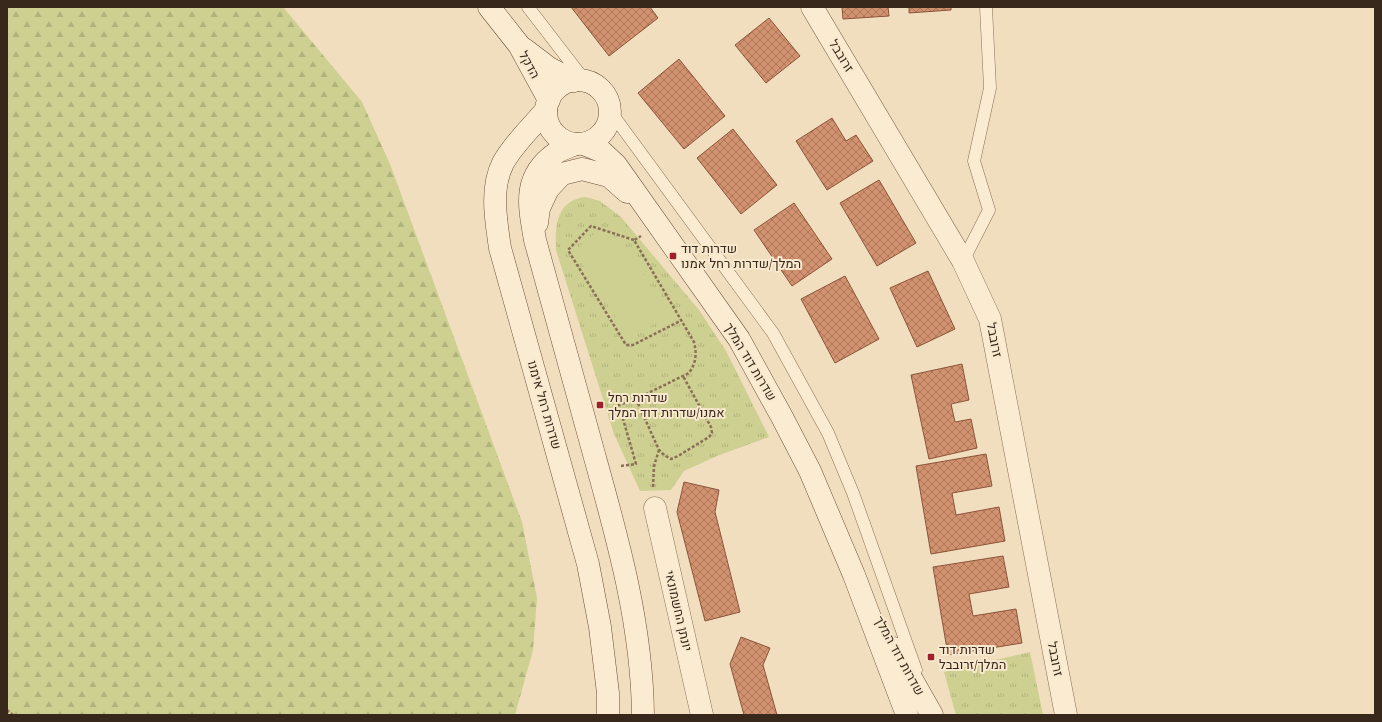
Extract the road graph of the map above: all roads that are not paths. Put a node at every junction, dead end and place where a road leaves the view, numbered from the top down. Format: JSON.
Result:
{"nodes":[{"id":1,"x":489,"y":7,"type":"edge"},
{"id":2,"x":528,"y":7,"type":"edge"},
{"id":3,"x":812,"y":7,"type":"edge"},
{"id":4,"x":986,"y":7,"type":"edge"},
{"id":5,"x":519,"y":45,"type":"junction"},
{"id":6,"x":579,"y":81,"type":"junction"},
{"id":7,"x":548,"y":105,"type":"junction"},
{"id":8,"x":610,"y":115,"type":"junction"},
{"id":9,"x":580,"y":144,"type":"junction"},
{"id":10,"x":616,"y":165,"type":"junction"},
{"id":11,"x":654,"y":219,"type":"junction"},
{"id":12,"x":535,"y":240,"type":"junction"},
{"id":13,"x":963,"y":261,"type":"junction"},
{"id":14,"x":655,"y":508,"type":"road end"},
{"id":15,"x":854,"y":575,"type":"junction"},
{"id":16,"x":608,"y":715,"type":"edge"},
{"id":17,"x":643,"y":715,"type":"edge"},
{"id":18,"x":702,"y":715,"type":"edge"},
{"id":19,"x":907,"y":715,"type":"edge"},
{"id":20,"x":932,"y":715,"type":"edge"},
{"id":21,"x":1066,"y":715,"type":"edge"}],
"edges":[{"from":1,"to":5,"type":"street"},
{"from":2,"to":6,"type":"lane"},
{"from":3,"to":13,"type":"street","name":"זרובבל"},
{"from":4,"to":13,"type":"lane"},
{"from":5,"to":6,"type":"street","name":"הדקל"},
{"from":5,"to":7,"type":"street","name":"הדקל"},
{"from":6,"to":7,"type":"street"},
{"from":6,"to":8,"type":"street"},
{"from":7,"to":9,"type":"street"},
{"from":7,"to":16,"type":"street","name":"שדרות רחל אימנו"},
{"from":8,"to":9,"type":"street"},
{"from":8,"to":10,"type":"street","name":"שדרות דוד המלך"},
{"from":8,"to":20,"type":"lane"},
{"from":9,"to":10,"type":"street","name":"שדרות דוד המלך"},
{"from":9,"to":12,"type":"street"},
{"from":10,"to":11,"type":"street","name":"שדרות דוד המלך"},
{"from":11,"to":12,"type":"street"},
{"from":11,"to":15,"type":"street","name":"שדרות דוד המלך"},
{"from":12,"to":17,"type":"street"},
{"from":13,"to":21,"type":"street","name":"זרובבל"},
{"from":14,"to":18,"type":"street","name":"יונתן החשמונאי"},
{"from":15,"to":19,"type":"street","name":"שדרות דוד המלך"},
{"from":15,"to":20,"type":"street","name":"שדרות דוד המלך"}]}
